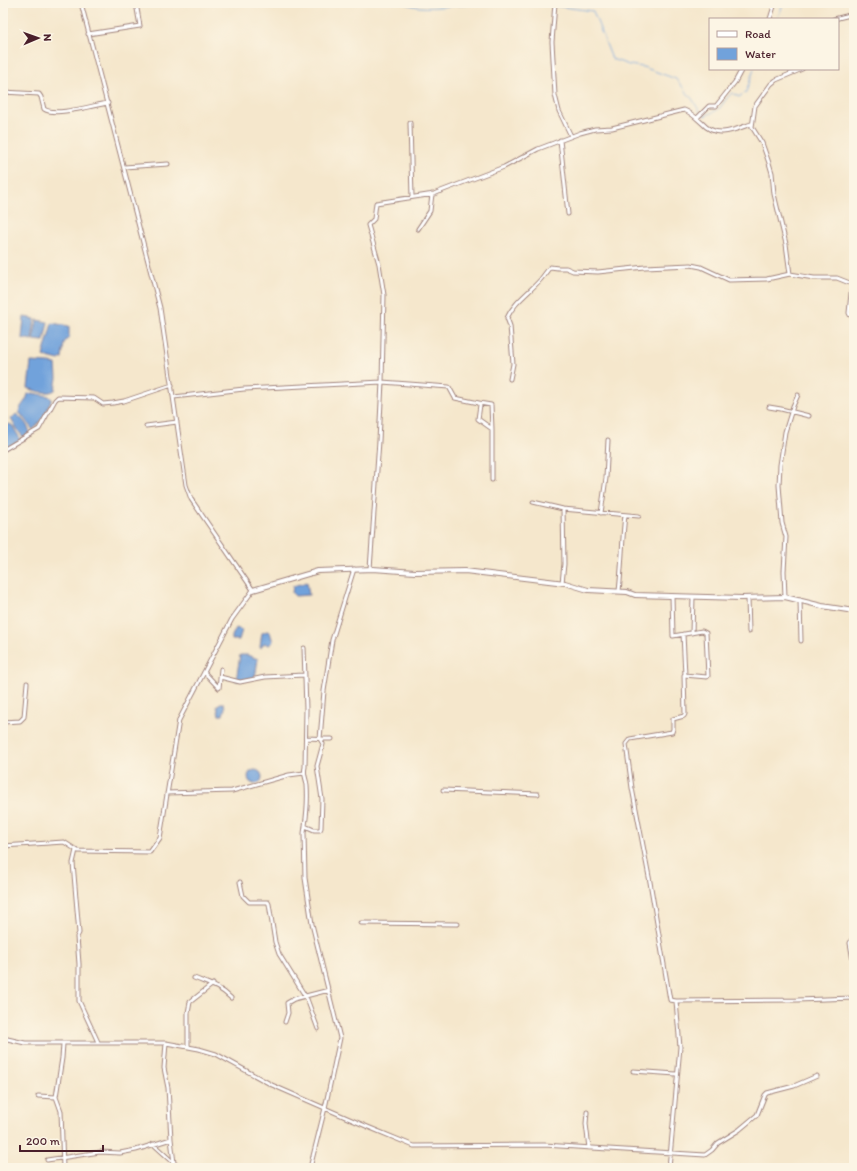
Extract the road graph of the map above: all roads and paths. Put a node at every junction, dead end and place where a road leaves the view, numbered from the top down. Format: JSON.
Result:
{"nodes":[{"id":1,"x":81,"y":3,"type":"edge"},
{"id":2,"x":136,"y":3,"type":"edge"},
{"id":3,"x":555,"y":3,"type":"edge"},
{"id":4,"x":775,"y":3,"type":"edge"},
{"id":5,"x":854,"y":14,"type":"edge"},
{"id":6,"x":770,"y":18,"type":"edge"},
{"id":7,"x":838,"y":18,"type":"edge"},
{"id":8,"x":88,"y":34,"type":"junction"},
{"id":9,"x":741,"y":70,"type":"edge"},
{"id":10,"x":800,"y":70,"type":"edge"},
{"id":11,"x":3,"y":92,"type":"edge"},
{"id":12,"x":108,"y":103,"type":"junction"},
{"id":13,"x":697,"y":118,"type":"junction"},
{"id":14,"x":410,"y":123,"type":"dead end"},
{"id":15,"x":751,"y":124,"type":"junction"},
{"id":16,"x":571,"y":136,"type":"junction"},
{"id":17,"x":560,"y":140,"type":"junction"},
{"id":18,"x":168,"y":164,"type":"dead end"},
{"id":19,"x":124,"y":167,"type":"junction"},
{"id":20,"x":432,"y":194,"type":"junction"},
{"id":21,"x":412,"y":197,"type":"junction"},
{"id":22,"x":568,"y":214,"type":"dead end"},
{"id":23,"x":418,"y":229,"type":"dead end"},
{"id":24,"x":790,"y":274,"type":"junction"},
{"id":25,"x":854,"y":317,"type":"edge"},
{"id":26,"x":510,"y":379,"type":"dead end"},
{"id":27,"x":382,"y":382,"type":"junction"},
{"id":28,"x":172,"y":385,"type":"junction"},
{"id":29,"x":798,"y":395,"type":"dead end"},
{"id":30,"x":174,"y":397,"type":"junction"},
{"id":31,"x":480,"y":403,"type":"junction"},
{"id":32,"x":769,"y":407,"type":"dead end"},
{"id":33,"x":791,"y":411,"type":"junction"},
{"id":34,"x":809,"y":416,"type":"dead end"},
{"id":35,"x":177,"y":422,"type":"junction"},
{"id":36,"x":146,"y":426,"type":"dead end"},
{"id":37,"x":492,"y":429,"type":"junction"},
{"id":38,"x":608,"y":440,"type":"dead end"},
{"id":39,"x":3,"y":450,"type":"edge"},
{"id":40,"x":492,"y":480,"type":"dead end"},
{"id":41,"x":533,"y":502,"type":"dead end"},
{"id":42,"x":563,"y":509,"type":"junction"},
{"id":43,"x":601,"y":513,"type":"junction"},
{"id":44,"x":625,"y":515,"type":"junction"},
{"id":45,"x":638,"y":516,"type":"dead end"},
{"id":46,"x":354,"y":569,"type":"junction"},
{"id":47,"x":370,"y":569,"type":"junction"},
{"id":48,"x":562,"y":583,"type":"junction"},
{"id":49,"x":253,"y":590,"type":"junction"},
{"id":50,"x":619,"y":591,"type":"junction"},
{"id":51,"x":672,"y":596,"type":"junction"},
{"id":52,"x":694,"y":597,"type":"junction"},
{"id":53,"x":785,"y":597,"type":"junction"},
{"id":54,"x":748,"y":598,"type":"junction"},
{"id":55,"x":800,"y":600,"type":"junction"},
{"id":56,"x":854,"y":611,"type":"edge"},
{"id":57,"x":749,"y":632,"type":"dead end"},
{"id":58,"x":692,"y":633,"type":"junction"},
{"id":59,"x":683,"y":634,"type":"junction"},
{"id":60,"x":801,"y":641,"type":"dead end"},
{"id":61,"x":304,"y":648,"type":"dead end"},
{"id":62,"x":221,"y":669,"type":"dead end"},
{"id":63,"x":204,"y":672,"type":"junction"},
{"id":64,"x":304,"y":674,"type":"junction"},
{"id":65,"x":685,"y":675,"type":"junction"},
{"id":66,"x":220,"y":677,"type":"junction"},
{"id":67,"x":27,"y":684,"type":"dead end"},
{"id":68,"x":3,"y":722,"type":"edge"},
{"id":69,"x":306,"y":738,"type":"junction"},
{"id":70,"x":320,"y":739,"type":"junction"},
{"id":71,"x":332,"y":739,"type":"dead end"},
{"id":72,"x":304,"y":773,"type":"junction"},
{"id":73,"x":443,"y":790,"type":"dead end"},
{"id":74,"x":167,"y":793,"type":"junction"},
{"id":75,"x":538,"y":794,"type":"dead end"},
{"id":76,"x":305,"y":826,"type":"junction"},
{"id":77,"x":3,"y":846,"type":"edge"},
{"id":78,"x":76,"y":850,"type":"junction"},
{"id":79,"x":240,"y":882,"type":"dead end"},
{"id":80,"x":362,"y":923,"type":"dead end"},
{"id":81,"x":458,"y":924,"type":"dead end"},
{"id":82,"x":854,"y":935,"type":"edge"},
{"id":83,"x":854,"y":966,"type":"edge"},
{"id":84,"x":194,"y":978,"type":"dead end"},
{"id":85,"x":213,"y":984,"type":"junction"},
{"id":86,"x":329,"y":990,"type":"junction"},
{"id":87,"x":305,"y":996,"type":"junction"},
{"id":88,"x":231,"y":998,"type":"dead end"},
{"id":89,"x":854,"y":998,"type":"edge"},
{"id":90,"x":676,"y":1001,"type":"junction"},
{"id":91,"x":285,"y":1022,"type":"dead end"},
{"id":92,"x":318,"y":1029,"type":"dead end"},
{"id":93,"x":3,"y":1038,"type":"edge"},
{"id":94,"x":98,"y":1042,"type":"junction"},
{"id":95,"x":166,"y":1043,"type":"junction"},
{"id":96,"x":63,"y":1044,"type":"junction"},
{"id":97,"x":188,"y":1047,"type":"junction"},
{"id":98,"x":633,"y":1071,"type":"dead end"},
{"id":99,"x":676,"y":1074,"type":"junction"},
{"id":100,"x":817,"y":1076,"type":"dead end"},
{"id":101,"x":38,"y":1096,"type":"dead end"},
{"id":102,"x":56,"y":1097,"type":"junction"},
{"id":103,"x":325,"y":1108,"type":"junction"},
{"id":104,"x":586,"y":1112,"type":"dead end"},
{"id":105,"x":171,"y":1139,"type":"junction"},
{"id":106,"x":153,"y":1144,"type":"junction"},
{"id":107,"x":589,"y":1148,"type":"junction"},
{"id":108,"x":670,"y":1153,"type":"junction"},
{"id":109,"x":62,"y":1158,"type":"junction"},
{"id":110,"x":47,"y":1160,"type":"dead end"},
{"id":111,"x":174,"y":1163,"type":"junction"},
{"id":112,"x":63,"y":1168,"type":"edge"},
{"id":113,"x":180,"y":1168,"type":"edge"},
{"id":114,"x":310,"y":1168,"type":"edge"},
{"id":115,"x":669,"y":1168,"type":"edge"}],
"edges":[{"from":1,"to":8,"type":"street"},
{"from":2,"to":8,"type":"street"},
{"from":3,"to":16,"type":"street"},
{"from":4,"to":6,"type":"street"},
{"from":5,"to":7,"type":"street"},
{"from":8,"to":12,"type":"street"},
{"from":9,"to":13,"type":"street"},
{"from":10,"to":15,"type":"street"},
{"from":11,"to":12,"type":"street"},
{"from":12,"to":19,"type":"street"},
{"from":13,"to":15,"type":"street"},
{"from":13,"to":16,"type":"street"},
{"from":14,"to":21,"type":"street"},
{"from":15,"to":24,"type":"street"},
{"from":16,"to":17,"type":"street"},
{"from":17,"to":20,"type":"street"},
{"from":17,"to":22,"type":"street"},
{"from":18,"to":19,"type":"street"},
{"from":19,"to":28,"type":"street"},
{"from":20,"to":21,"type":"street"},
{"from":20,"to":23,"type":"street"},
{"from":21,"to":27,"type":"street"},
{"from":24,"to":25,"type":"street"},
{"from":24,"to":26,"type":"street"},
{"from":27,"to":30,"type":"street"},
{"from":27,"to":31,"type":"street"},
{"from":27,"to":47,"type":"street"},
{"from":28,"to":30,"type":"street"},
{"from":28,"to":39,"type":"street"},
{"from":29,"to":33,"type":"street"},
{"from":30,"to":35,"type":"street"},
{"from":31,"to":37,"type":"street"},
{"from":31,"to":37,"type":"street"},
{"from":32,"to":33,"type":"street"},
{"from":33,"to":34,"type":"street"},
{"from":33,"to":53,"type":"street"},
{"from":35,"to":36,"type":"street"},
{"from":35,"to":49,"type":"street"},
{"from":37,"to":40,"type":"street"},
{"from":38,"to":43,"type":"street"},
{"from":41,"to":42,"type":"street"},
{"from":42,"to":43,"type":"street"},
{"from":42,"to":48,"type":"street"},
{"from":43,"to":44,"type":"street"},
{"from":44,"to":45,"type":"street"},
{"from":44,"to":50,"type":"street"},
{"from":46,"to":47,"type":"street"},
{"from":46,"to":49,"type":"street"},
{"from":46,"to":70,"type":"street"},
{"from":47,"to":48,"type":"street"},
{"from":48,"to":50,"type":"street"},
{"from":49,"to":63,"type":"street"},
{"from":50,"to":51,"type":"street"},
{"from":51,"to":52,"type":"street"},
{"from":51,"to":59,"type":"street"},
{"from":52,"to":54,"type":"street"},
{"from":52,"to":58,"type":"street"},
{"from":53,"to":54,"type":"street"},
{"from":53,"to":55,"type":"street"},
{"from":54,"to":57,"type":"street"},
{"from":55,"to":56,"type":"street"},
{"from":55,"to":60,"type":"street"},
{"from":58,"to":59,"type":"street"},
{"from":58,"to":65,"type":"street"},
{"from":59,"to":65,"type":"street"},
{"from":61,"to":64,"type":"street"},
{"from":62,"to":66,"type":"street"},
{"from":63,"to":66,"type":"street"},
{"from":63,"to":74,"type":"street"},
{"from":64,"to":66,"type":"street"},
{"from":64,"to":69,"type":"street"},
{"from":65,"to":90,"type":"street"},
{"from":67,"to":68,"type":"street"},
{"from":69,"to":70,"type":"street"},
{"from":69,"to":72,"type":"street"},
{"from":70,"to":71,"type":"street"},
{"from":70,"to":76,"type":"street"},
{"from":72,"to":74,"type":"street"},
{"from":72,"to":76,"type":"street"},
{"from":73,"to":75,"type":"street"},
{"from":74,"to":78,"type":"street"},
{"from":76,"to":86,"type":"street"},
{"from":77,"to":78,"type":"street"},
{"from":78,"to":94,"type":"street"},
{"from":79,"to":87,"type":"street"},
{"from":80,"to":81,"type":"street"},
{"from":82,"to":83,"type":"street"},
{"from":84,"to":85,"type":"street"},
{"from":85,"to":88,"type":"street"},
{"from":85,"to":97,"type":"street"},
{"from":86,"to":87,"type":"street"},
{"from":86,"to":103,"type":"street"},
{"from":87,"to":91,"type":"street"},
{"from":87,"to":92,"type":"street"},
{"from":89,"to":90,"type":"street"},
{"from":90,"to":99,"type":"street"},
{"from":93,"to":96,"type":"street"},
{"from":94,"to":95,"type":"street"},
{"from":94,"to":96,"type":"street"},
{"from":95,"to":97,"type":"street"},
{"from":95,"to":105,"type":"street"},
{"from":96,"to":102,"type":"street"},
{"from":97,"to":103,"type":"street"},
{"from":98,"to":99,"type":"street"},
{"from":99,"to":108,"type":"street"},
{"from":100,"to":108,"type":"street"},
{"from":101,"to":102,"type":"street"},
{"from":102,"to":109,"type":"street"},
{"from":103,"to":107,"type":"street"},
{"from":103,"to":114,"type":"street"},
{"from":104,"to":107,"type":"street"},
{"from":105,"to":106,"type":"street"},
{"from":105,"to":111,"type":"street"},
{"from":106,"to":109,"type":"street"},
{"from":106,"to":111,"type":"street"},
{"from":107,"to":108,"type":"street"},
{"from":108,"to":115,"type":"street"},
{"from":109,"to":110,"type":"street"},
{"from":109,"to":112,"type":"street"},
{"from":111,"to":113,"type":"street"}]}
